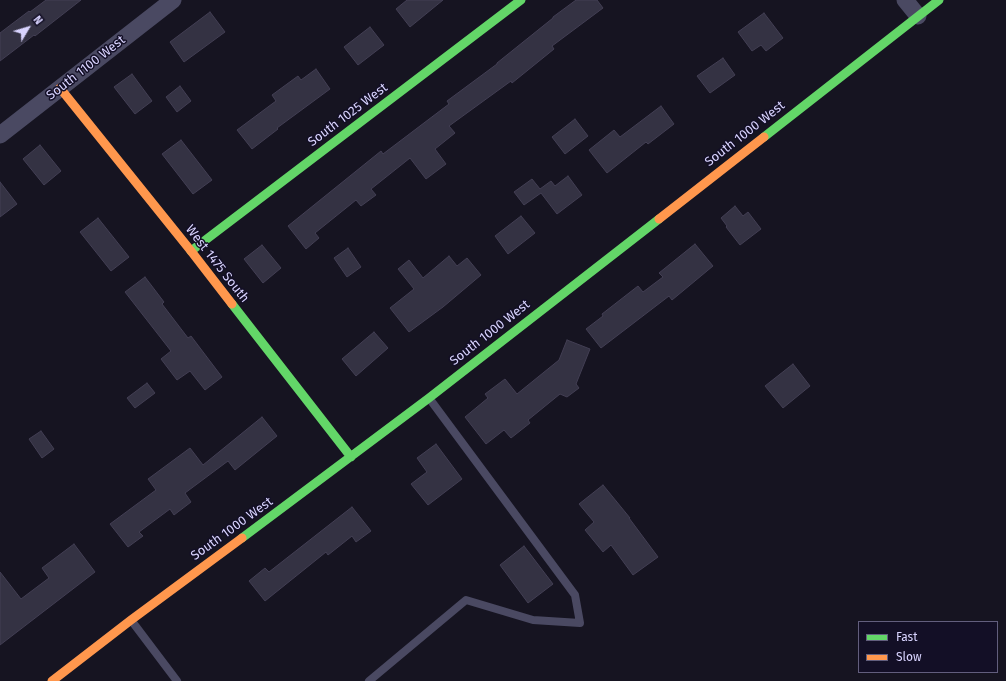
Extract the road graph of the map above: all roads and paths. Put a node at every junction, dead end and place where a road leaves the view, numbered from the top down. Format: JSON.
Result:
{"nodes":[{"id":1,"x":173,"y":0,"type":"edge"},
{"id":2,"x":521,"y":0,"type":"edge"},
{"id":3,"x":905,"y":0,"type":"edge"},
{"id":4,"x":939,"y":0,"type":"edge"},
{"id":5,"x":918,"y":16,"type":"junction"},
{"id":6,"x":60,"y":88,"type":"junction"},
{"id":7,"x":0,"y":135,"type":"edge"},
{"id":8,"x":192,"y":251,"type":"junction"},
{"id":9,"x":429,"y":398,"type":"junction"},
{"id":10,"x":351,"y":457,"type":"junction"},
{"id":11,"x":131,"y":620,"type":"junction"},
{"id":12,"x":52,"y":681,"type":"edge"},
{"id":13,"x":177,"y":681,"type":"edge"},
{"id":14,"x":369,"y":681,"type":"edge"}],
"edges":[{"from":1,"to":6,"type":"street","name":"South 1100 West"},
{"from":2,"to":8,"type":"main road","name":"South 1025 West"},
{"from":3,"to":5,"type":"street"},
{"from":4,"to":5,"type":"main road","name":"South 1000 West"},
{"from":5,"to":9,"type":"main road","name":"South 1000 West"},
{"from":6,"to":7,"type":"street","name":"South 1100 West"},
{"from":6,"to":8,"type":"main road","name":"West 1475 South"},
{"from":8,"to":10,"type":"main road","name":"West 1475 South"},
{"from":9,"to":10,"type":"main road","name":"South 1000 West"},
{"from":9,"to":14,"type":"lane"},
{"from":10,"to":11,"type":"main road","name":"South 1000 West"},
{"from":11,"to":12,"type":"main road","name":"South 1000 West"},
{"from":11,"to":13,"type":"lane"}]}
